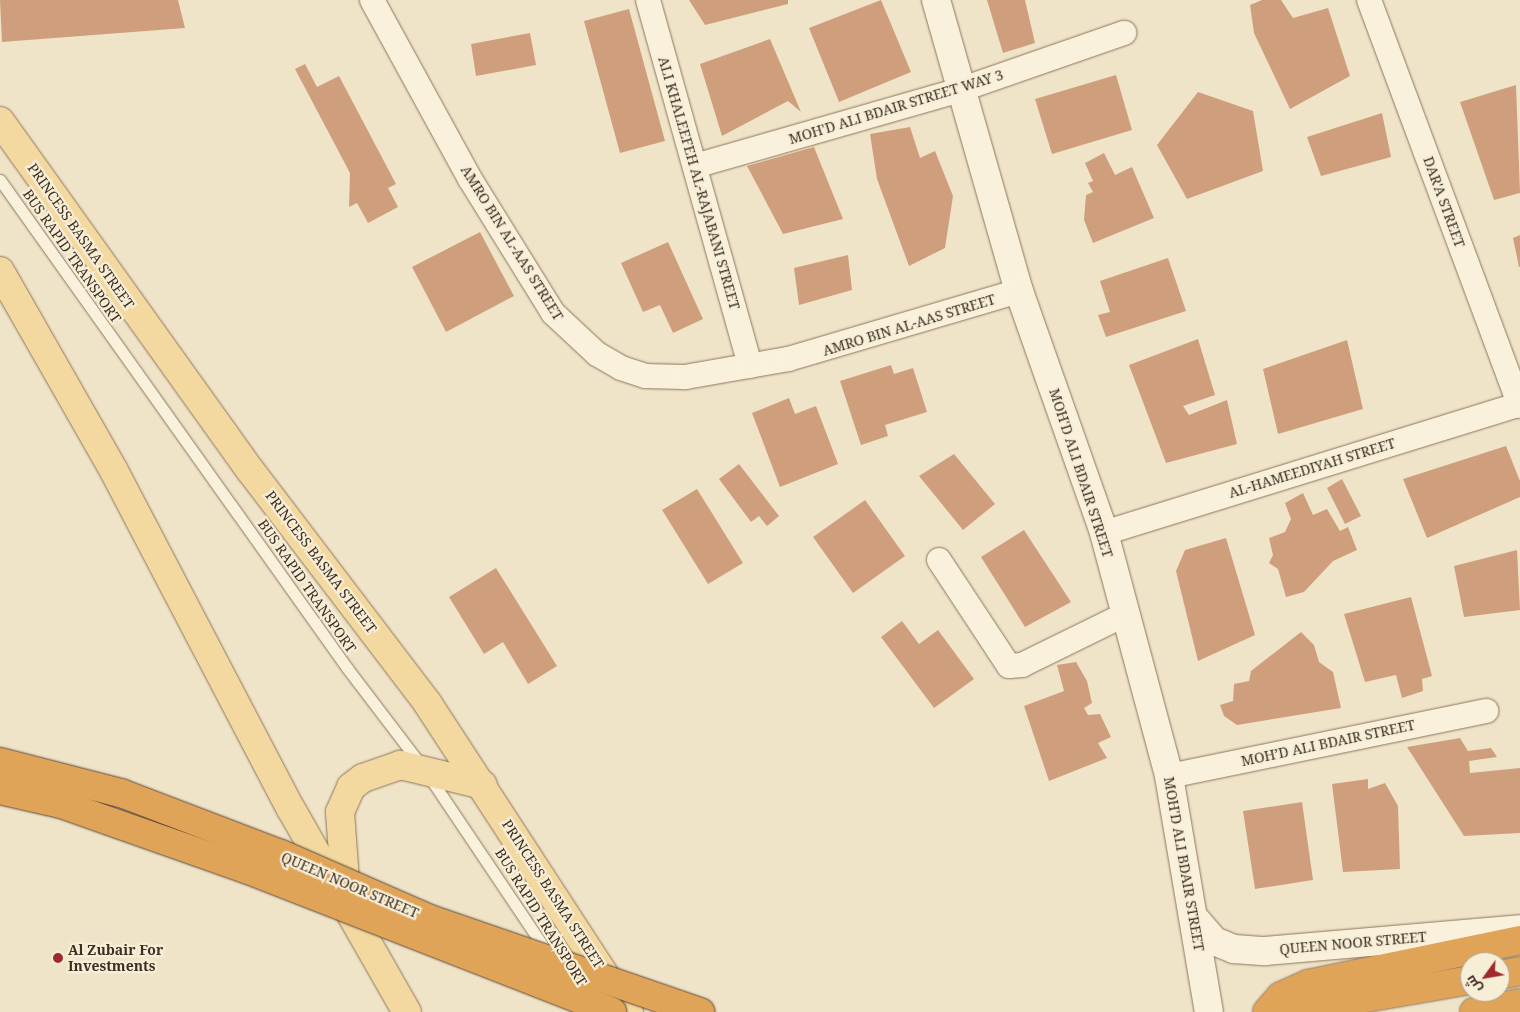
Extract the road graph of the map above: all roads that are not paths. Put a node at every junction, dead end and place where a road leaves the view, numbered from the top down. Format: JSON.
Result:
{"nodes":[{"id":1,"x":372,"y":0,"type":"edge"},
{"id":2,"x":648,"y":0,"type":"edge"},
{"id":3,"x":936,"y":0,"type":"edge"},
{"id":4,"x":1369,"y":0,"type":"edge"},
{"id":5,"x":1124,"y":33,"type":"dead end"},
{"id":6,"x":960,"y":90,"type":"junction"},
{"id":7,"x":0,"y":121,"type":"edge"},
{"id":8,"x":695,"y":166,"type":"junction"},
{"id":9,"x":0,"y":180,"type":"edge"},
{"id":10,"x":0,"y":271,"type":"edge"},
{"id":11,"x":1019,"y":291,"type":"junction"},
{"id":12,"x":750,"y":366,"type":"junction"},
{"id":13,"x":1520,"y":405,"type":"edge"},
{"id":14,"x":1104,"y":533,"type":"junction"},
{"id":15,"x":939,"y":560,"type":"dead end"},
{"id":16,"x":1124,"y":615,"type":"junction"},
{"id":17,"x":1486,"y":711,"type":"dead end"},
{"id":18,"x":0,"y":762,"type":"edge"},
{"id":19,"x":424,"y":768,"type":"junction"},
{"id":20,"x":1170,"y":776,"type":"junction"},
{"id":21,"x":483,"y":785,"type":"junction"},
{"id":22,"x":0,"y":790,"type":"edge"},
{"id":23,"x":347,"y":904,"type":"junction"},
{"id":24,"x":1196,"y":920,"type":"junction"},
{"id":25,"x":1520,"y":929,"type":"edge"},
{"id":26,"x":1520,"y":940,"type":"edge"},
{"id":27,"x":1460,"y":982,"type":"edge"},
{"id":28,"x":1520,"y":1003,"type":"edge"},
{"id":29,"x":406,"y":1012,"type":"edge"},
{"id":30,"x":583,"y":1012,"type":"edge"},
{"id":31,"x":612,"y":1012,"type":"edge"},
{"id":32,"x":629,"y":1012,"type":"edge"},
{"id":33,"x":700,"y":1012,"type":"edge"},
{"id":34,"x":1209,"y":1012,"type":"edge"},
{"id":35,"x":1267,"y":1012,"type":"edge"},
{"id":36,"x":1285,"y":1012,"type":"edge"},
{"id":37,"x":1474,"y":1012,"type":"edge"}],
"edges":[{"from":1,"to":12,"type":"street","name":"AMRO BIN AL-AAS STREET"},
{"from":2,"to":8,"type":"street","name":"ALI KHALEEFEH AL-RAJABANI STREET"},
{"from":3,"to":6,"type":"street","name":"MOH'D ALI BDAIR STREET"},
{"from":4,"to":13,"type":"street","name":"DAR'A STREET"},
{"from":5,"to":6,"type":"street","name":"MOH'D ALI BDAIR STREET WAY 3"},
{"from":6,"to":8,"type":"street","name":"MOH'D ALI BDAIR STREET WAY 3"},
{"from":6,"to":11,"type":"street","name":"MOH'D ALI BDAIR STREET"},
{"from":7,"to":21,"type":"main road","name":"PRINCESS BASMA STREET"},
{"from":8,"to":12,"type":"street","name":"ALI KHALEEFEH AL-RAJABANI STREET"},
{"from":9,"to":19,"type":"lane","name":"BUS RAPID TRANSPORT"},
{"from":10,"to":23,"type":"main road"},
{"from":11,"to":12,"type":"street","name":"AMRO BIN AL-AAS STREET"},
{"from":11,"to":14,"type":"street","name":"MOH'D ALI BDAIR STREET"},
{"from":13,"to":14,"type":"street","name":"AL-HAMEEDIYAH STREET"},
{"from":14,"to":16,"type":"street","name":"MOH'D ALI BDAIR STREET"},
{"from":15,"to":16,"type":"street"},
{"from":16,"to":20,"type":"street","name":"MOH'D ALI BDAIR STREET"},
{"from":17,"to":20,"type":"street","name":"MOH’D ALI BDAIR STREET"},
{"from":18,"to":33,"type":"highway","name":"QUEEN NOOR STREET","bridge":true},
{"from":19,"to":21,"type":"main road"},
{"from":19,"to":23,"type":"main road"},
{"from":19,"to":30,"type":"lane","name":"BUS RAPID TRANSPORT"},
{"from":20,"to":24,"type":"street","name":"MOH'D ALI BDAIR STREET"},
{"from":21,"to":32,"type":"main road","name":"PRINCESS BASMA STREET"},
{"from":22,"to":31,"type":"highway","name":"QUEEN NOOR STREET","bridge":true},
{"from":23,"to":29,"type":"main road"},
{"from":24,"to":25,"type":"street","name":"QUEEN NOOR STREET"},
{"from":24,"to":34,"type":"street","name":"MOH'D ALI BDAIR STREET"},
{"from":26,"to":35,"type":"highway"},
{"from":27,"to":36,"type":"highway"},
{"from":28,"to":37,"type":"highway"}]}
